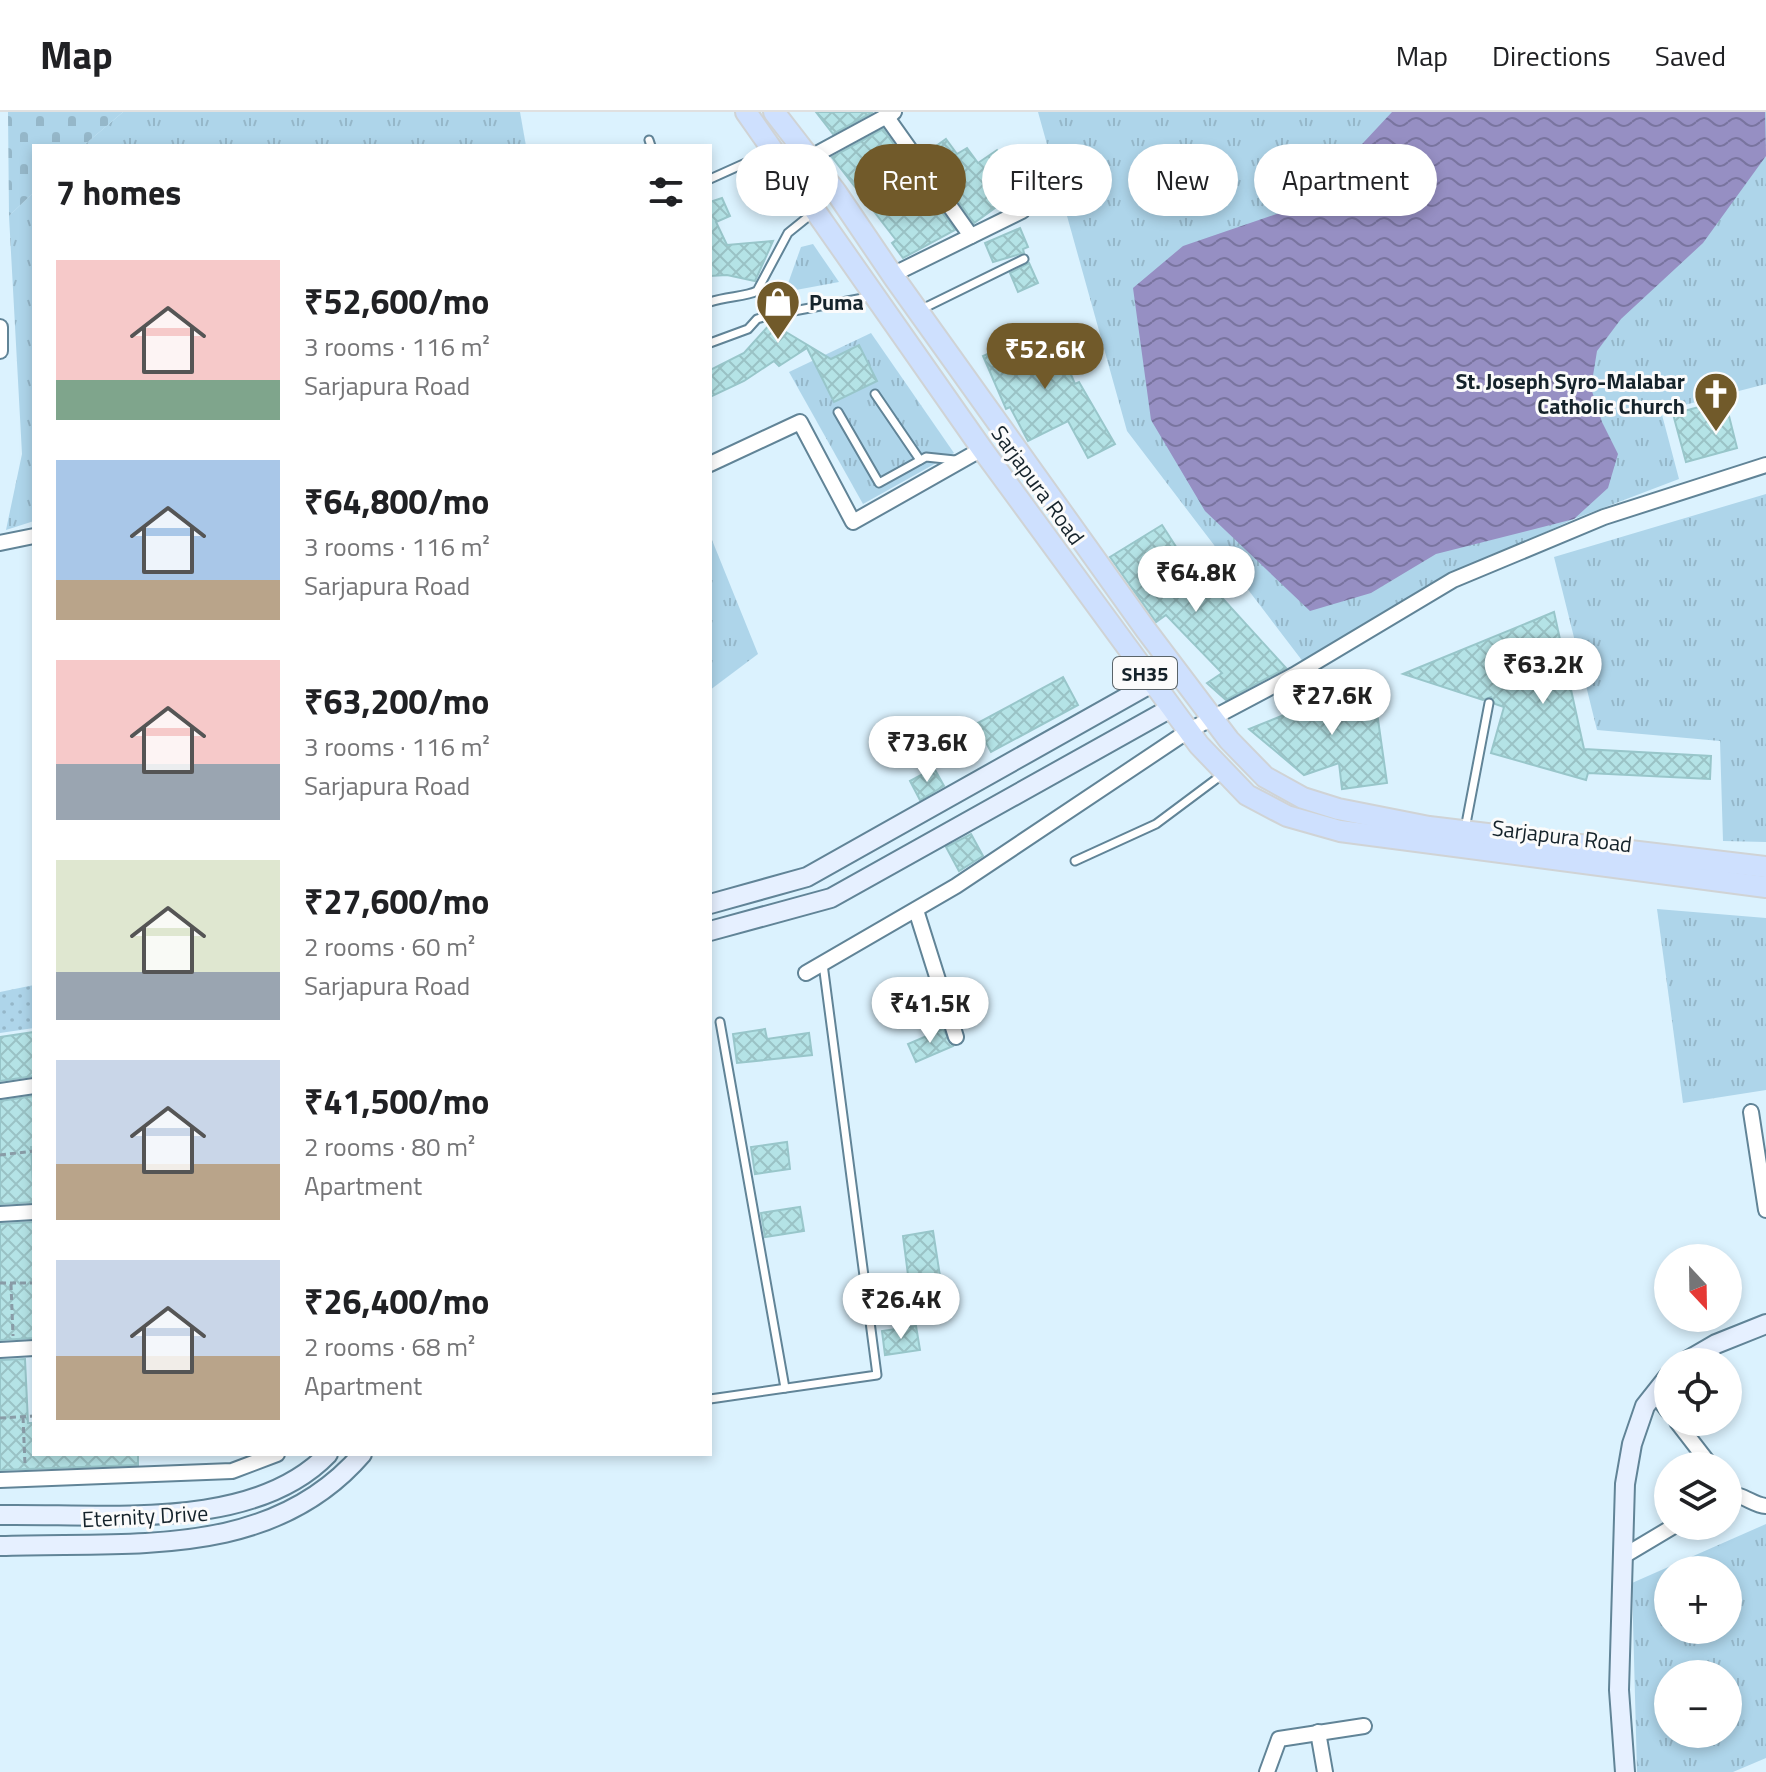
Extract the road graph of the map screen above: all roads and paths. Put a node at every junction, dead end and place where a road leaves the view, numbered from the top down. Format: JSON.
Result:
{"nodes":[{"id":1,"x":746,"y":112,"type":"edge"},
{"id":2,"x":774,"y":112,"type":"edge"},
{"id":3,"x":883,"y":115,"type":"edge"},
{"id":4,"x":770,"y":144,"type":"edge"},
{"id":5,"x":800,"y":144,"type":"edge"},
{"id":6,"x":833,"y":144,"type":"edge"},
{"id":7,"x":736,"y":167,"type":"edge"},
{"id":8,"x":712,"y":178,"type":"edge"},
{"id":9,"x":838,"y":196,"type":"edge"},
{"id":10,"x":809,"y":216,"type":"edge"},
{"id":11,"x":821,"y":216,"type":"edge"},
{"id":12,"x":1012,"y":216,"type":"edge"},
{"id":13,"x":971,"y":236,"type":"junction"},
{"id":14,"x":1024,"y":259,"type":"dead end"},
{"id":15,"x":892,"y":275,"type":"junction"},
{"id":16,"x":876,"y":296,"type":"junction"},
{"id":17,"x":712,"y":301,"type":"edge"},
{"id":18,"x":918,"y":311,"type":"junction"},
{"id":19,"x":0,"y":327,"type":"edge"},
{"id":20,"x":712,"y":342,"type":"edge"},
{"id":21,"x":0,"y":351,"type":"edge"},
{"id":22,"x":875,"y":394,"type":"dead end"},
{"id":23,"x":838,"y":412,"type":"dead end"},
{"id":24,"x":982,"y":449,"type":"junction"},
{"id":25,"x":920,"y":460,"type":"junction"},
{"id":26,"x":961,"y":461,"type":"junction"},
{"id":27,"x":712,"y":463,"type":"edge"},
{"id":28,"x":1766,"y":465,"type":"edge"},
{"id":29,"x":32,"y":536,"type":"edge"},
{"id":30,"x":0,"y":543,"type":"edge"},
{"id":31,"x":1152,"y":683,"type":"junction"},
{"id":32,"x":1489,"y":703,"type":"dead end"},
{"id":33,"x":1171,"y":708,"type":"junction"},
{"id":34,"x":1212,"y":717,"type":"junction"},
{"id":35,"x":1188,"y":731,"type":"junction"},
{"id":36,"x":1225,"y":772,"type":"junction"},
{"id":37,"x":1464,"y":831,"type":"junction"},
{"id":38,"x":1075,"y":861,"type":"dead end"},
{"id":39,"x":1766,"y":867,"type":"edge"},
{"id":40,"x":1766,"y":887,"type":"edge"},
{"id":41,"x":712,"y":903,"type":"edge"},
{"id":42,"x":916,"y":910,"type":"junction"},
{"id":43,"x":712,"y":930,"type":"edge"},
{"id":44,"x":823,"y":962,"type":"junction"},
{"id":45,"x":806,"y":973,"type":"dead end"},
{"id":46,"x":720,"y":1022,"type":"dead end"},
{"id":47,"x":956,"y":1037,"type":"dead end"},
{"id":48,"x":32,"y":1086,"type":"edge"},
{"id":49,"x":0,"y":1091,"type":"edge"},
{"id":50,"x":1751,"y":1112,"type":"dead end"},
{"id":51,"x":32,"y":1151,"type":"edge"},
{"id":52,"x":0,"y":1155,"type":"edge"},
{"id":53,"x":1766,"y":1210,"type":"edge"},
{"id":54,"x":32,"y":1212,"type":"edge"},
{"id":55,"x":0,"y":1214,"type":"edge"},
{"id":56,"x":0,"y":1283,"type":"edge"},
{"id":57,"x":32,"y":1283,"type":"edge"},
{"id":58,"x":11,"y":1284,"type":"junction"},
{"id":59,"x":1766,"y":1324,"type":"edge"},
{"id":60,"x":32,"y":1348,"type":"edge"},
{"id":61,"x":1709,"y":1348,"type":"edge"},
{"id":62,"x":7,"y":1349,"type":"edge"},
{"id":63,"x":785,"y":1388,"type":"junction"},
{"id":64,"x":1654,"y":1395,"type":"edge"},
{"id":65,"x":712,"y":1399,"type":"edge"},
{"id":66,"x":32,"y":1416,"type":"edge"},
{"id":67,"x":23,"y":1417,"type":"junction"},
{"id":68,"x":0,"y":1418,"type":"edge"},
{"id":69,"x":1688,"y":1436,"type":"edge"},
{"id":70,"x":1700,"y":1452,"type":"edge"},
{"id":71,"x":272,"y":1456,"type":"edge"},
{"id":72,"x":326,"y":1456,"type":"edge"},
{"id":73,"x":360,"y":1456,"type":"edge"},
{"id":74,"x":26,"y":1479,"type":"junction"},
{"id":75,"x":0,"y":1480,"type":"edge"},
{"id":76,"x":1742,"y":1498,"type":"edge"},
{"id":77,"x":1766,"y":1506,"type":"edge"},
{"id":78,"x":0,"y":1515,"type":"edge"},
{"id":79,"x":1654,"y":1538,"type":"edge"},
{"id":80,"x":0,"y":1546,"type":"edge"},
{"id":81,"x":1622,"y":1557,"type":"junction"},
{"id":82,"x":1364,"y":1726,"type":"dead end"},
{"id":83,"x":1318,"y":1732,"type":"junction"},
{"id":84,"x":1267,"y":1772,"type":"edge"},
{"id":85,"x":1325,"y":1772,"type":"edge"},
{"id":86,"x":1625,"y":1772,"type":"edge"}],
"edges":[{"from":1,"to":4,"type":"main road","name":"Sarjapura Road","number":"SH35"},
{"from":2,"to":5,"type":"main road","name":"Sarjapura Road"},
{"from":3,"to":6,"type":"street"},
{"from":3,"to":13,"type":"street"},
{"from":7,"to":8,"type":"lane"},
{"from":9,"to":15,"type":"main road","name":"Sarjapura Road"},
{"from":10,"to":17,"type":"lane"},
{"from":11,"to":16,"type":"main road","name":"Sarjapura Road","number":"SH35"},
{"from":12,"to":13,"type":"street"},
{"from":13,"to":15,"type":"street"},
{"from":14,"to":18,"type":"lane"},
{"from":15,"to":18,"type":"main road","name":"Sarjapura Road"},
{"from":16,"to":20,"type":"lane"},
{"from":16,"to":24,"type":"main road","name":"Sarjapura Road","number":"SH35"},
{"from":18,"to":34,"type":"main road","name":"Sarjapura Road"},
{"from":19,"to":21,"type":"street"},
{"from":22,"to":25,"type":"lane"},
{"from":23,"to":25,"type":"lane"},
{"from":24,"to":26,"type":"street"},
{"from":24,"to":31,"type":"main road","name":"Sarjapura Road","number":"SH35"},
{"from":25,"to":26,"type":"lane"},
{"from":26,"to":27,"type":"street"},
{"from":28,"to":34,"type":"street"},
{"from":29,"to":30,"type":"street"},
{"from":31,"to":33,"type":"main road","name":"Sarjapura Road","number":"SH35"},
{"from":31,"to":41,"type":"street"},
{"from":32,"to":37,"type":"lane"},
{"from":33,"to":35,"type":"main road","name":"Sarjapura Road","number":"SH35"},
{"from":33,"to":43,"type":"street"},
{"from":34,"to":35,"type":"street"},
{"from":34,"to":37,"type":"main road","name":"Sarjapura Road"},
{"from":35,"to":36,"type":"main road","name":"Sarjapura Road","number":"SH35"},
{"from":35,"to":42,"type":"street"},
{"from":36,"to":38,"type":"lane"},
{"from":36,"to":40,"type":"main road","name":"Sarjapura Road","number":"SH35"},
{"from":37,"to":39,"type":"main road","name":"Sarjapura Road"},
{"from":42,"to":44,"type":"street"},
{"from":42,"to":47,"type":"street"},
{"from":44,"to":45,"type":"street"},
{"from":44,"to":63,"type":"lane"},
{"from":46,"to":63,"type":"lane"},
{"from":48,"to":49,"type":"street"},
{"from":50,"to":53,"type":"street"},
{"from":51,"to":52,"type":"path"},
{"from":54,"to":55,"type":"street"},
{"from":56,"to":58,"type":"path"},
{"from":57,"to":58,"type":"path"},
{"from":58,"to":62,"type":"path"},
{"from":59,"to":61,"type":"street"},
{"from":60,"to":62,"type":"street"},
{"from":63,"to":65,"type":"lane"},
{"from":64,"to":81,"type":"street"},
{"from":66,"to":67,"type":"path"},
{"from":67,"to":68,"type":"path"},
{"from":67,"to":74,"type":"path"},
{"from":69,"to":70,"type":"street"},
{"from":71,"to":74,"type":"street"},
{"from":72,"to":78,"type":"street","name":"Eternity Drive"},
{"from":73,"to":80,"type":"street","name":"Eternity Drive"},
{"from":74,"to":75,"type":"street"},
{"from":76,"to":77,"type":"street"},
{"from":79,"to":81,"type":"street"},
{"from":81,"to":86,"type":"street"},
{"from":82,"to":83,"type":"street"},
{"from":83,"to":84,"type":"street"},
{"from":83,"to":85,"type":"street"}]}
